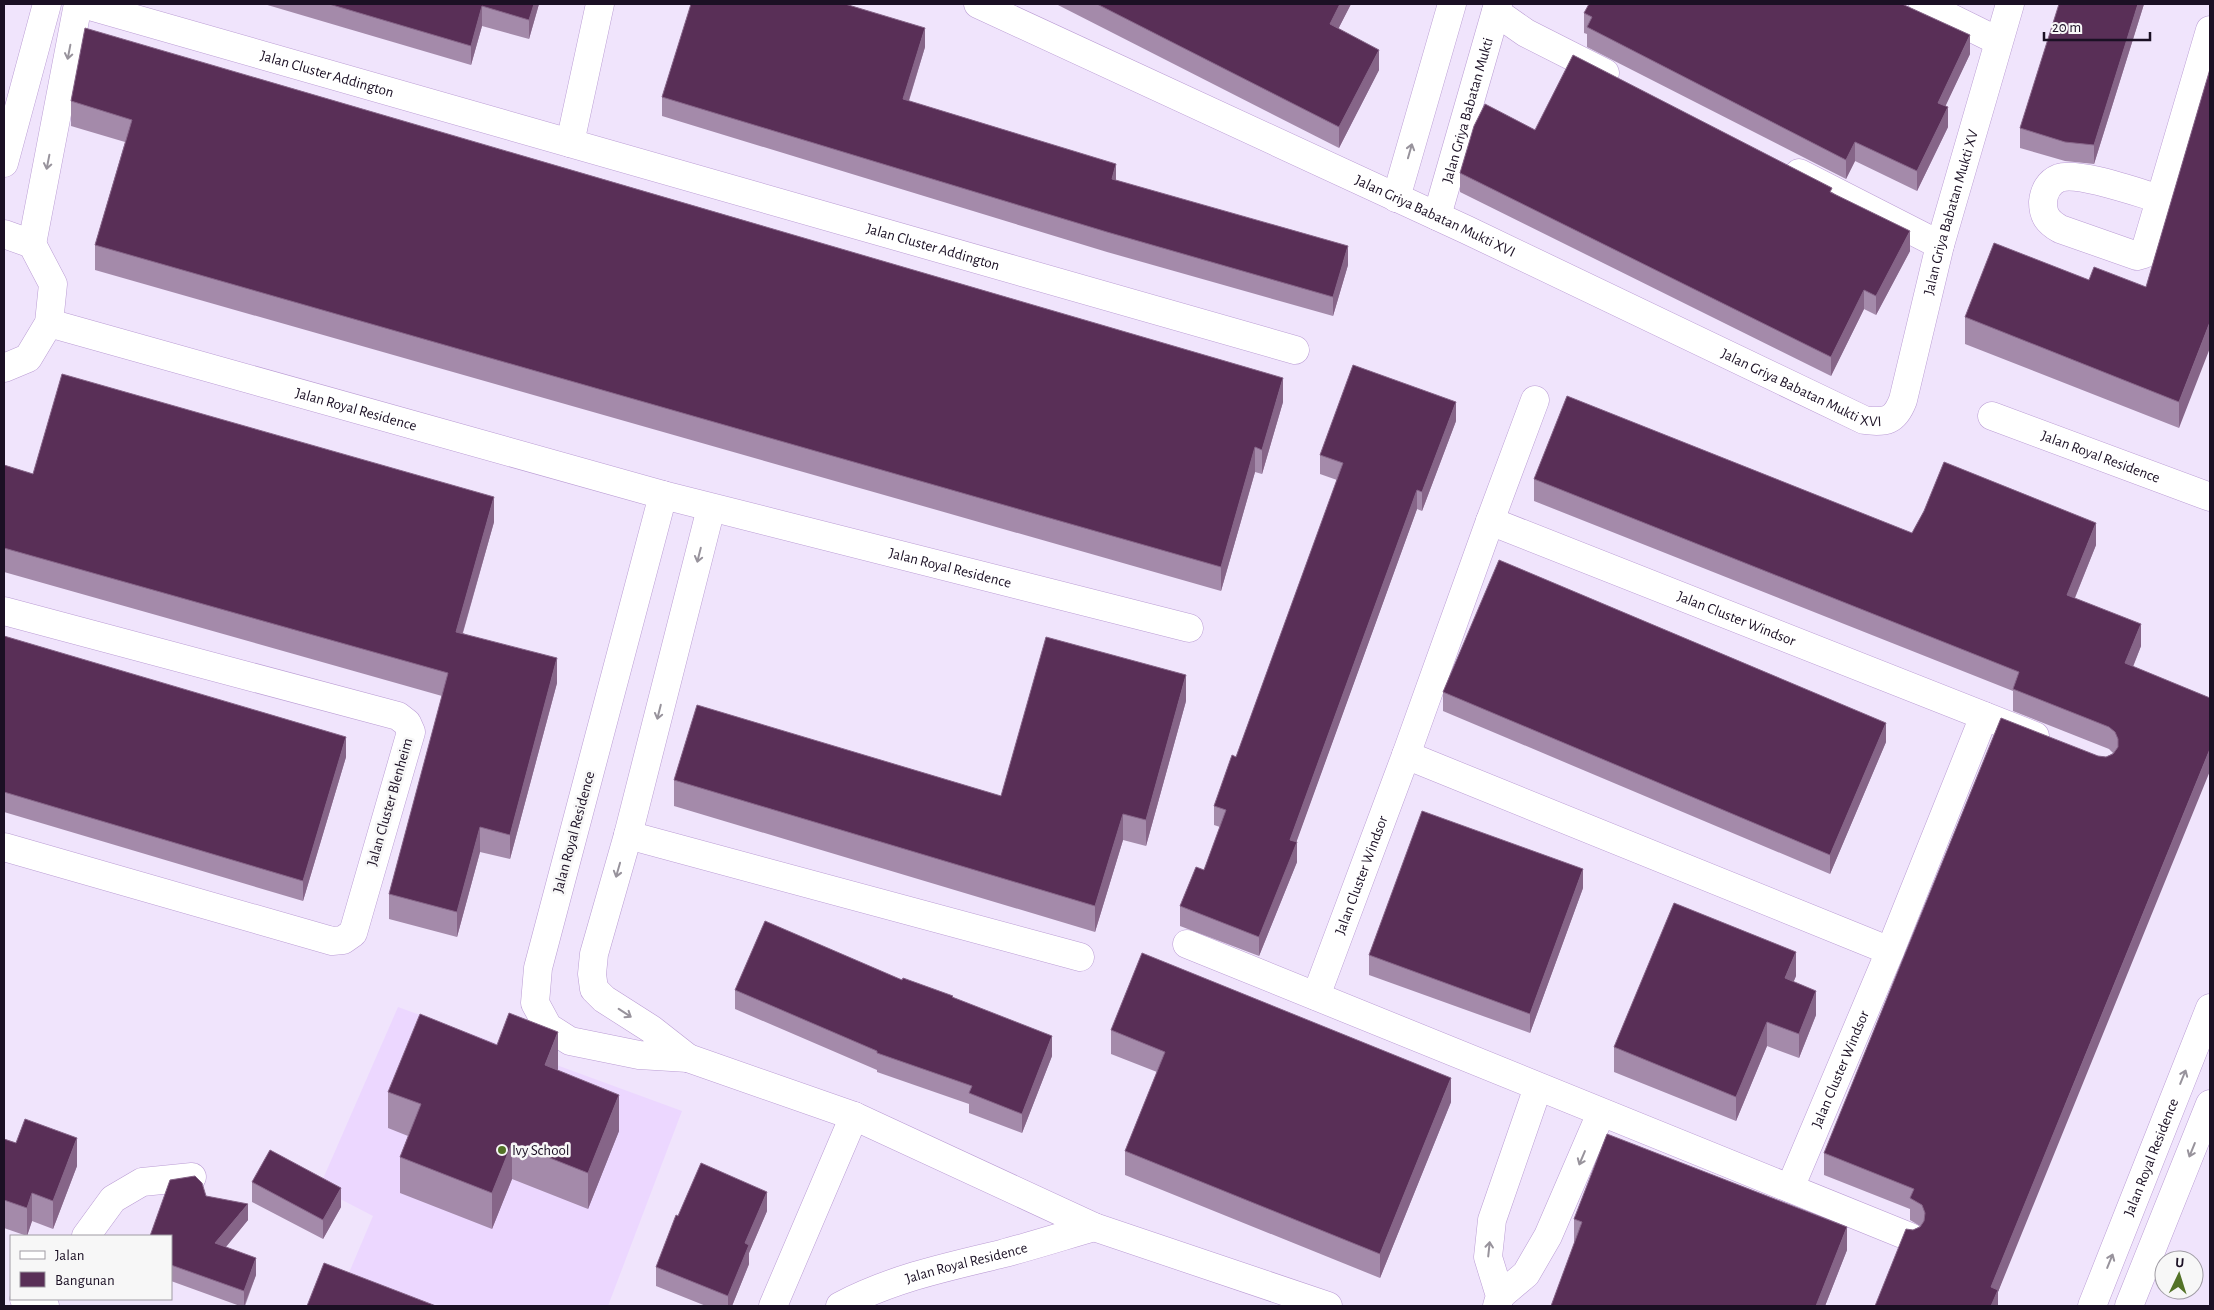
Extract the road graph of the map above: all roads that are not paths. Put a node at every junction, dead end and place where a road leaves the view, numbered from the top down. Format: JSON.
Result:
{"nodes":[{"id":1,"x":47,"y":4,"type":"edge"},
{"id":2,"x":78,"y":4,"type":"edge"},
{"id":3,"x":83,"y":4,"type":"edge"},
{"id":4,"x":600,"y":4,"type":"edge"},
{"id":5,"x":978,"y":4,"type":"edge"},
{"id":6,"x":1452,"y":4,"type":"edge"},
{"id":7,"x":1923,"y":4,"type":"edge"},
{"id":8,"x":2010,"y":4,"type":"edge"},
{"id":9,"x":1497,"y":8,"type":"edge"},
{"id":10,"x":2210,"y":30,"type":"edge"},
{"id":11,"x":1998,"y":41,"type":"junction"},
{"id":12,"x":1623,"y":82,"type":"edge"},
{"id":13,"x":570,"y":143,"type":"junction"},
{"id":14,"x":1773,"y":159,"type":"edge"},
{"id":15,"x":4,"y":163,"type":"edge"},
{"id":16,"x":1396,"y":198,"type":"junction"},
{"id":17,"x":2160,"y":199,"type":"dead end"},
{"id":18,"x":1436,"y":216,"type":"junction"},
{"id":19,"x":4,"y":234,"type":"edge"},
{"id":20,"x":32,"y":244,"type":"junction"},
{"id":21,"x":1940,"y":245,"type":"junction"},
{"id":22,"x":49,"y":323,"type":"junction"},
{"id":23,"x":1295,"y":350,"type":"dead end"},
{"id":24,"x":4,"y":368,"type":"edge"},
{"id":25,"x":1535,"y":400,"type":"dead end"},
{"id":26,"x":1992,"y":416,"type":"dead end"},
{"id":27,"x":1891,"y":419,"type":"joint"},
{"id":28,"x":663,"y":495,"type":"junction"},
{"id":29,"x":2210,"y":497,"type":"edge"},
{"id":30,"x":711,"y":508,"type":"junction"},
{"id":31,"x":1490,"y":521,"type":"junction"},
{"id":32,"x":4,"y":611,"type":"edge"},
{"id":33,"x":1189,"y":628,"type":"dead end"},
{"id":34,"x":1984,"y":716,"type":"junction"},
{"id":35,"x":2058,"y":745,"type":"edge"},
{"id":36,"x":1406,"y":755,"type":"junction"},
{"id":37,"x":628,"y":835,"type":"junction"},
{"id":38,"x":4,"y":847,"type":"edge"},
{"id":39,"x":1187,"y":944,"type":"dead end"},
{"id":40,"x":1890,"y":951,"type":"junction"},
{"id":41,"x":1080,"y":957,"type":"dead end"},
{"id":42,"x":1316,"y":996,"type":"junction"},
{"id":43,"x":2210,"y":1008,"type":"edge"},
{"id":44,"x":696,"y":1061,"type":"junction"},
{"id":45,"x":1538,"y":1087,"type":"junction"},
{"id":46,"x":2210,"y":1104,"type":"edge"},
{"id":47,"x":1601,"y":1114,"type":"junction"},
{"id":48,"x":854,"y":1116,"type":"junction"},
{"id":49,"x":192,"y":1177,"type":"edge"},
{"id":50,"x":1790,"y":1188,"type":"junction"},
{"id":51,"x":1094,"y":1227,"type":"junction"},
{"id":52,"x":87,"y":1235,"type":"edge"},
{"id":53,"x":1910,"y":1237,"type":"edge"},
{"id":54,"x":27,"y":1300,"type":"edge"},
{"id":55,"x":1498,"y":1301,"type":"edge"},
{"id":56,"x":45,"y":1306,"type":"edge"},
{"id":57,"x":774,"y":1306,"type":"edge"},
{"id":58,"x":840,"y":1306,"type":"edge"},
{"id":59,"x":1328,"y":1306,"type":"edge"},
{"id":60,"x":2092,"y":1306,"type":"edge"},
{"id":61,"x":2129,"y":1306,"type":"edge"}],
"edges":[{"from":1,"to":15,"type":"street"},
{"from":2,"to":20,"type":"street","one_way":true},
{"from":3,"to":13,"type":"street","name":"Jalan Cluster Addington"},
{"from":4,"to":13,"type":"street"},
{"from":5,"to":16,"type":"street","name":"Jalan Griya Babatan Mukti XVI"},
{"from":16,"to":6,"type":"street","one_way":true},
{"from":7,"to":11,"type":"street"},
{"from":8,"to":11,"type":"street","name":"Jalan Griya Babatan Mukti XV"},
{"from":9,"to":12,"type":"street"},
{"from":9,"to":18,"type":"street","name":"Jalan Griya Babatan Mukti"},
{"from":10,"to":17,"type":"street"},
{"from":11,"to":21,"type":"street","name":"Jalan Griya Babatan Mukti XV"},
{"from":13,"to":23,"type":"street","name":"Jalan Cluster Addington"},
{"from":14,"to":21,"type":"street"},
{"from":16,"to":18,"type":"street","name":"Jalan Griya Babatan Mukti XVI"},
{"from":18,"to":27,"type":"street","name":"Jalan Griya Babatan Mukti XVI"},
{"from":19,"to":20,"type":"street"},
{"from":20,"to":22,"type":"street"},
{"from":21,"to":27,"type":"street","name":"Jalan Griya Babatan Mukti XV"},
{"from":22,"to":24,"type":"street"},
{"from":22,"to":28,"type":"street","name":"Jalan Royal Residence"},
{"from":25,"to":31,"type":"street","name":"Jalan Cluster Windsor"},
{"from":26,"to":29,"type":"street","name":"Jalan Royal Residence"},
{"from":28,"to":30,"type":"street","name":"Jalan Royal Residence"},
{"from":28,"to":44,"type":"street","name":"Jalan Royal Residence"},
{"from":30,"to":33,"type":"street","name":"Jalan Royal Residence"},
{"from":30,"to":37,"type":"street","name":"Jalan Royal Residence","one_way":true},
{"from":31,"to":34,"type":"street","name":"Jalan Cluster Windsor"},
{"from":31,"to":36,"type":"street","name":"Jalan Cluster Windsor"},
{"from":32,"to":38,"type":"street","name":"Jalan Cluster Blenheim"},
{"from":34,"to":35,"type":"street","name":"Jalan Cluster Windsor"},
{"from":34,"to":40,"type":"street","name":"Jalan Cluster Windsor"},
{"from":36,"to":40,"type":"street"},
{"from":36,"to":42,"type":"street","name":"Jalan Cluster Windsor"},
{"from":37,"to":41,"type":"street"},
{"from":37,"to":44,"type":"street","name":"Jalan Royal Residence","one_way":true},
{"from":39,"to":42,"type":"street"},
{"from":40,"to":50,"type":"street","name":"Jalan Cluster Windsor"},
{"from":42,"to":45,"type":"street"},
{"from":60,"to":43,"type":"street","name":"Jalan Royal Residence","one_way":true},
{"from":44,"to":48,"type":"street","name":"Jalan Royal Residence"},
{"from":45,"to":47,"type":"street"},
{"from":55,"to":45,"type":"street","one_way":true},
{"from":46,"to":61,"type":"street","one_way":true},
{"from":47,"to":50,"type":"street"},
{"from":47,"to":55,"type":"street","one_way":true},
{"from":48,"to":51,"type":"street","name":"Jalan Royal Residence"},
{"from":48,"to":57,"type":"street"},
{"from":49,"to":52,"type":"street"},
{"from":50,"to":53,"type":"street"},
{"from":51,"to":58,"type":"street","name":"Jalan Royal Residence"},
{"from":51,"to":59,"type":"street","name":"Jalan Royal Residence"},
{"from":54,"to":56,"type":"street"}]}
